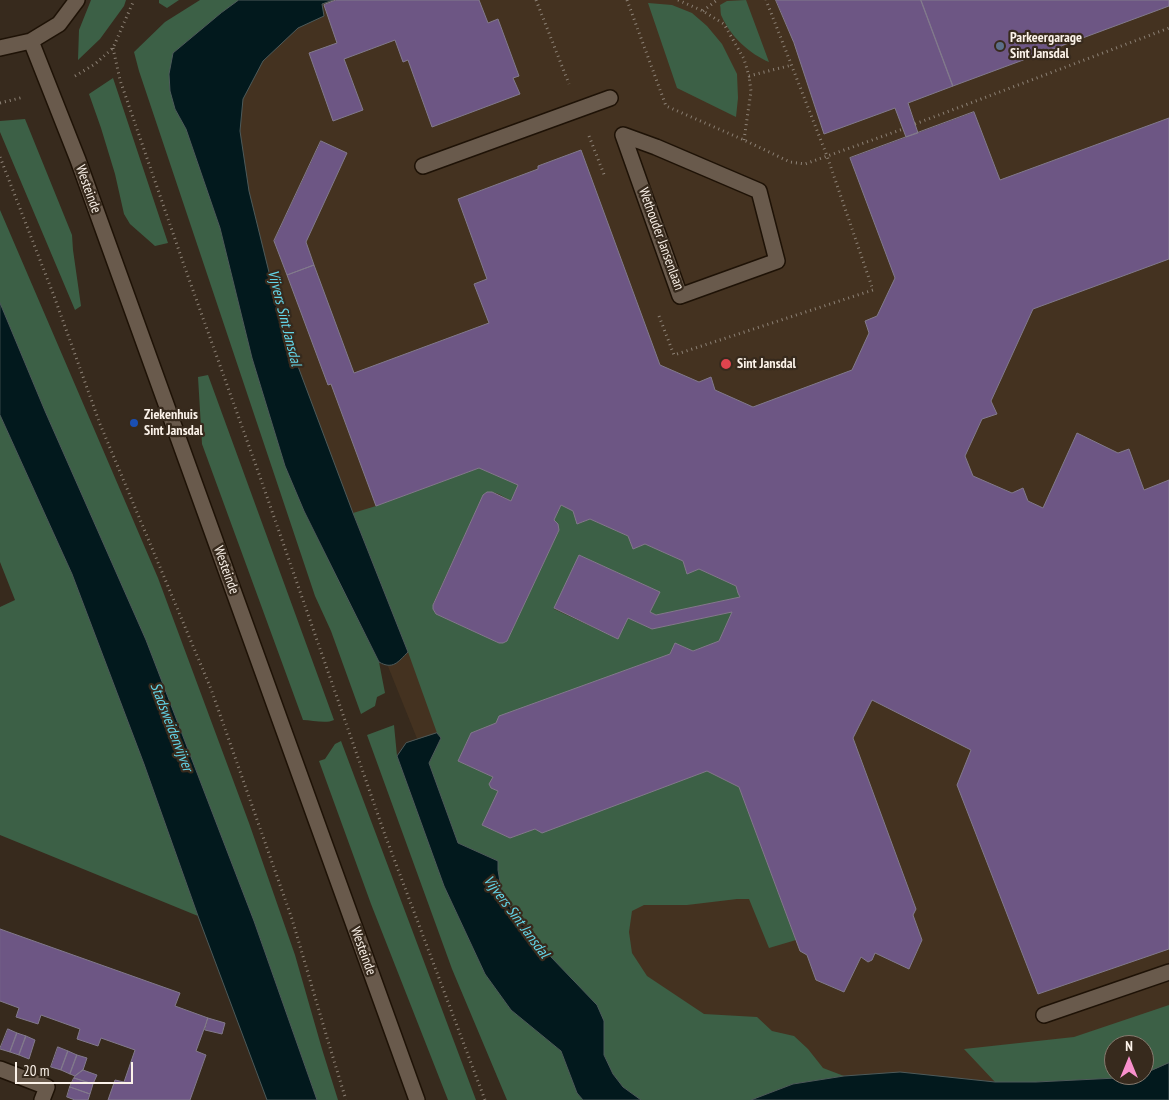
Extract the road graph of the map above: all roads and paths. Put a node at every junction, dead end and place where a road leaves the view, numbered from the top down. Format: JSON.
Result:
{"nodes":[{"id":1,"x":77,"y":0,"type":"edge"},
{"id":2,"x":134,"y":0,"type":"edge"},
{"id":3,"x":627,"y":0,"type":"edge"},
{"id":4,"x":678,"y":0,"type":"edge"},
{"id":5,"x":717,"y":0,"type":"edge"},
{"id":6,"x":703,"y":11,"type":"junction"},
{"id":7,"x":1169,"y":28,"type":"edge"},
{"id":8,"x":31,"y":41,"type":"junction"},
{"id":9,"x":0,"y":48,"type":"edge"},
{"id":10,"x":792,"y":65,"type":"dead end"},
{"id":11,"x":749,"y":76,"type":"junction"},
{"id":12,"x":610,"y":98,"type":"dead end"},
{"id":13,"x":915,"y":124,"type":"dead end"},
{"id":14,"x":903,"y":129,"type":"dead end"},
{"id":15,"x":623,"y":135,"type":"joint"},
{"id":16,"x":744,"y":140,"type":"junction"},
{"id":17,"x":0,"y":157,"type":"edge"},
{"id":18,"x":423,"y":166,"type":"dead end"},
{"id":19,"x":1169,"y":972,"type":"edge"},
{"id":20,"x":1044,"y":1014,"type":"dead end"},
{"id":21,"x":0,"y":1069,"type":"edge"},
{"id":22,"x":42,"y":1100,"type":"edge"},
{"id":23,"x":346,"y":1100,"type":"edge"},
{"id":24,"x":417,"y":1100,"type":"edge"},
{"id":25,"x":485,"y":1100,"type":"edge"}],
"edges":[{"from":1,"to":8,"type":"street"},
{"from":2,"to":25,"type":"path"},
{"from":3,"to":16,"type":"path"},
{"from":4,"to":6,"type":"path"},
{"from":5,"to":6,"type":"path"},
{"from":6,"to":11,"type":"path"},
{"from":7,"to":13,"type":"path"},
{"from":8,"to":9,"type":"street"},
{"from":8,"to":24,"type":"street","name":"Westeinde"},
{"from":10,"to":11,"type":"path"},
{"from":11,"to":16,"type":"path"},
{"from":12,"to":18,"type":"street"},
{"from":14,"to":16,"type":"path"},
{"from":15,"to":15,"type":"street","name":"Wethouder Jansenlaan"},
{"from":17,"to":23,"type":"path"},
{"from":19,"to":20,"type":"street"},
{"from":21,"to":22,"type":"street"}]}
